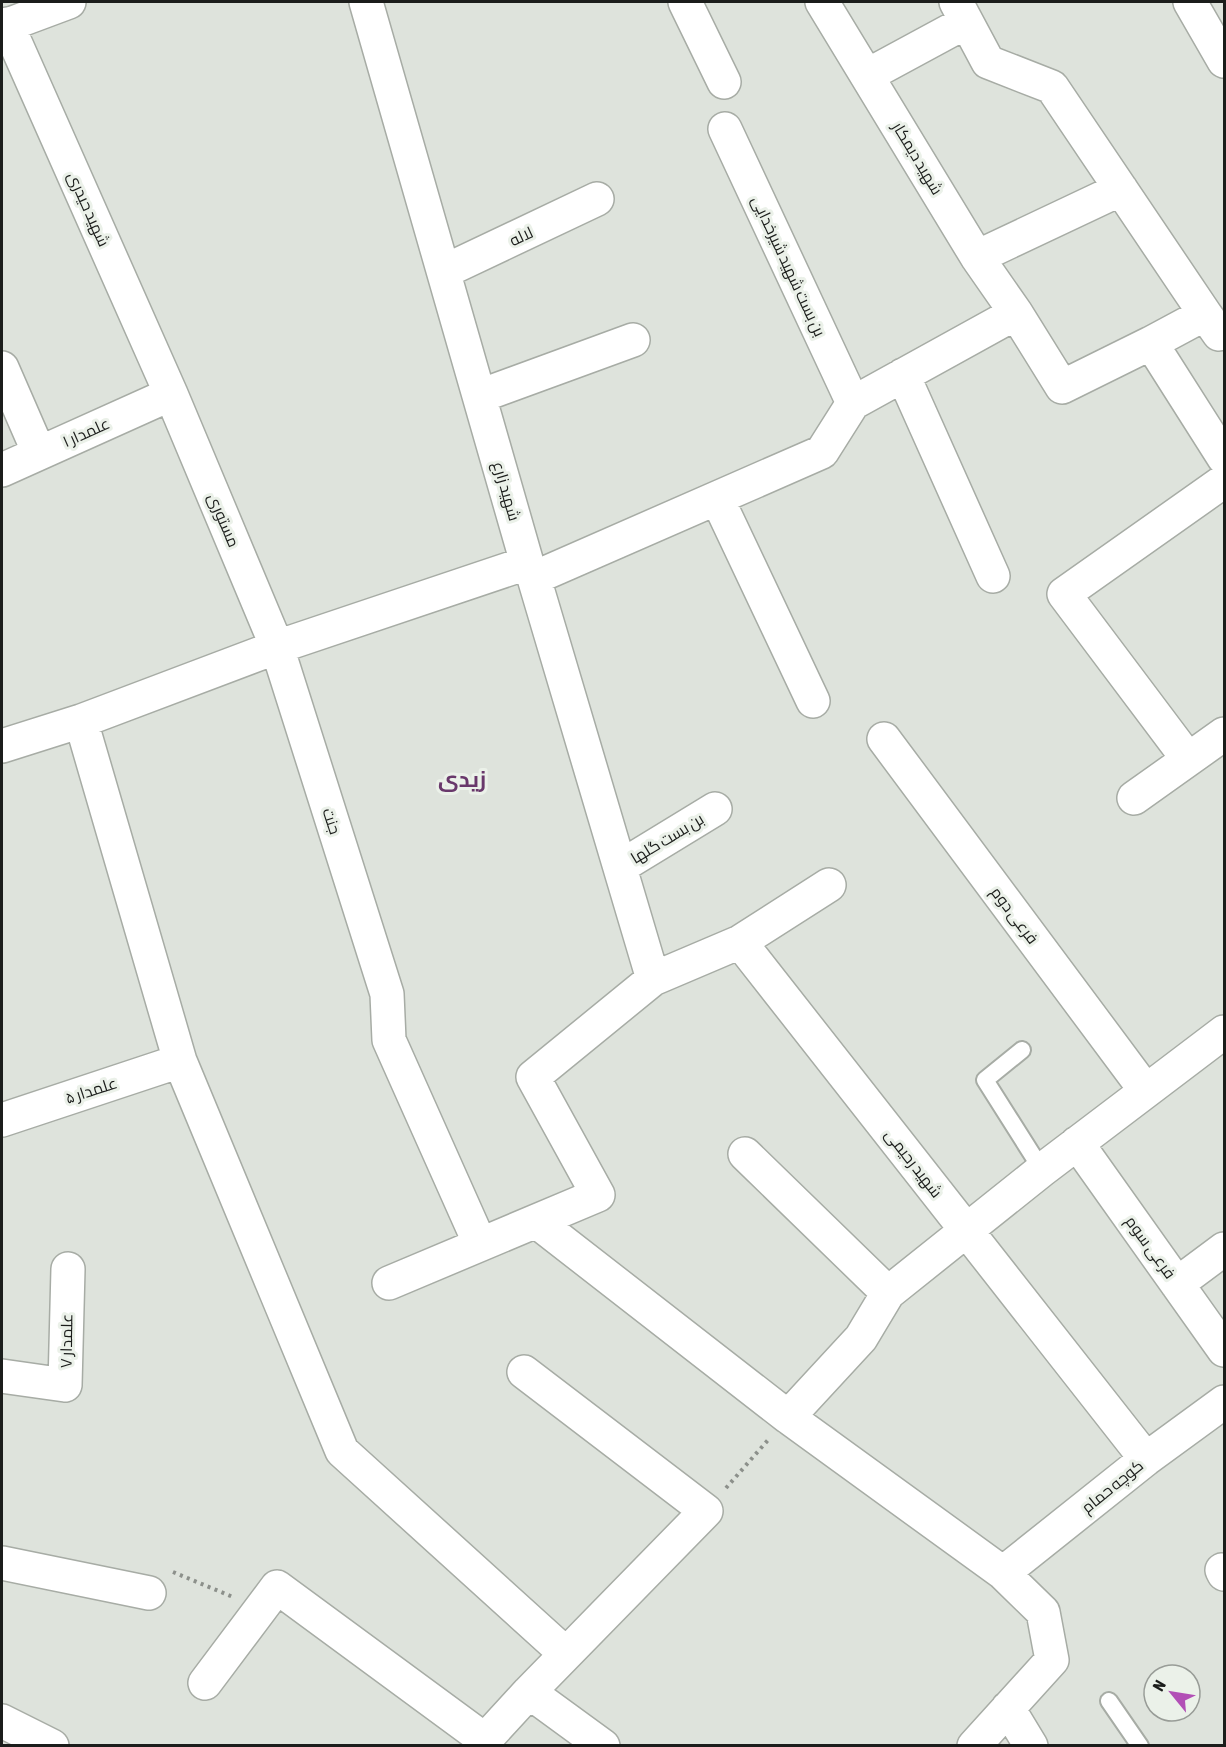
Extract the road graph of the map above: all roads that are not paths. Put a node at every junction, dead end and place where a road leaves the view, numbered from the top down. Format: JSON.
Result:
{"nodes":[{"id":1,"x":69,"y":2,"type":"edge"},
{"id":2,"x":366,"y":2,"type":"edge"},
{"id":3,"x":685,"y":2,"type":"edge"},
{"id":4,"x":822,"y":2,"type":"edge"},
{"id":5,"x":1190,"y":2,"type":"edge"},
{"id":6,"x":961,"y":12,"type":"edge"},
{"id":7,"x":4,"y":26,"type":"edge"},
{"id":8,"x":1224,"y":61,"type":"edge"},
{"id":9,"x":868,"y":75,"type":"junction"},
{"id":10,"x":724,"y":82,"type":"dead end"},
{"id":11,"x":725,"y":129,"type":"dead end"},
{"id":12,"x":1121,"y":189,"type":"junction"},
{"id":13,"x":597,"y":199,"type":"dead end"},
{"id":14,"x":977,"y":257,"type":"junction"},
{"id":15,"x":445,"y":271,"type":"junction"},
{"id":16,"x":1016,"y":313,"type":"junction"},
{"id":17,"x":1215,"y":322,"type":"edge"},
{"id":18,"x":633,"y":340,"type":"dead end"},
{"id":19,"x":1151,"y":344,"type":"junction"},
{"id":20,"x":2,"y":368,"type":"edge"},
{"id":21,"x":903,"y":375,"type":"junction"},
{"id":22,"x":171,"y":393,"type":"junction"},
{"id":23,"x":480,"y":396,"type":"junction"},
{"id":24,"x":853,"y":404,"type":"junction"},
{"id":25,"x":39,"y":453,"type":"junction"},
{"id":26,"x":1224,"y":458,"type":"edge"},
{"id":27,"x":2,"y":470,"type":"edge"},
{"id":28,"x":1224,"y":481,"type":"edge"},
{"id":29,"x":717,"y":498,"type":"junction"},
{"id":30,"x":530,"y":570,"type":"junction"},
{"id":31,"x":993,"y":576,"type":"dead end"},
{"id":32,"x":277,"y":647,"type":"junction"},
{"id":33,"x":813,"y":701,"type":"dead end"},
{"id":34,"x":81,"y":722,"type":"junction"},
{"id":35,"x":1224,"y":734,"type":"edge"},
{"id":36,"x":884,"y":739,"type":"dead end"},
{"id":37,"x":2,"y":746,"type":"edge"},
{"id":38,"x":1188,"y":759,"type":"junction"},
{"id":39,"x":1134,"y":798,"type":"dead end"},
{"id":40,"x":715,"y":809,"type":"dead end"},
{"id":41,"x":620,"y":867,"type":"junction"},
{"id":42,"x":829,"y":885,"type":"dead end"},
{"id":43,"x":740,"y":942,"type":"junction"},
{"id":44,"x":653,"y":979,"type":"junction"},
{"id":45,"x":1224,"y":1032,"type":"edge"},
{"id":46,"x":1022,"y":1050,"type":"dead end"},
{"id":47,"x":180,"y":1061,"type":"junction"},
{"id":48,"x":1146,"y":1091,"type":"junction"},
{"id":49,"x":2,"y":1120,"type":"edge"},
{"id":50,"x":1077,"y":1143,"type":"junction"},
{"id":51,"x":745,"y":1154,"type":"dead end"},
{"id":52,"x":1042,"y":1170,"type":"junction"},
{"id":53,"x":536,"y":1221,"type":"junction"},
{"id":54,"x":966,"y":1230,"type":"junction"},
{"id":55,"x":480,"y":1244,"type":"junction"},
{"id":56,"x":1224,"y":1249,"type":"edge"},
{"id":57,"x":68,"y":1269,"type":"dead end"},
{"id":58,"x":389,"y":1283,"type":"dead end"},
{"id":59,"x":1177,"y":1284,"type":"junction"},
{"id":60,"x":888,"y":1293,"type":"junction"},
{"id":61,"x":1224,"y":1350,"type":"edge"},
{"id":62,"x":524,"y":1372,"type":"dead end"},
{"id":63,"x":2,"y":1376,"type":"edge"},
{"id":64,"x":1224,"y":1402,"type":"edge"},
{"id":65,"x":788,"y":1417,"type":"junction"},
{"id":66,"x":1146,"y":1459,"type":"junction"},
{"id":67,"x":2,"y":1563,"type":"edge"},
{"id":68,"x":1003,"y":1573,"type":"junction"},
{"id":69,"x":149,"y":1593,"type":"road end"},
{"id":70,"x":566,"y":1654,"type":"junction"},
{"id":71,"x":205,"y":1683,"type":"dead end"},
{"id":72,"x":529,"y":1692,"type":"junction"},
{"id":73,"x":1109,"y":1701,"type":"dead end"},
{"id":74,"x":1008,"y":1708,"type":"junction"},
{"id":75,"x":2,"y":1721,"type":"edge"},
{"id":76,"x":52,"y":1746,"type":"edge"},
{"id":77,"x":603,"y":1746,"type":"edge"},
{"id":78,"x":974,"y":1746,"type":"edge"},
{"id":79,"x":1031,"y":1746,"type":"edge"},
{"id":80,"x":1140,"y":1746,"type":"edge"}],
"edges":[{"from":1,"to":7,"type":"street"},
{"from":2,"to":15,"type":"street","name":"شهید زارع"},
{"from":3,"to":10,"type":"street"},
{"from":4,"to":9,"type":"street","name":"شهید دیمکار"},
{"from":5,"to":8,"type":"street"},
{"from":6,"to":9,"type":"street"},
{"from":6,"to":12,"type":"street"},
{"from":7,"to":22,"type":"street","name":"شهید حیدری"},
{"from":9,"to":14,"type":"street","name":"شهید دیمکار"},
{"from":11,"to":24,"type":"street","name":"بن بست شهید شیرخدایی"},
{"from":12,"to":14,"type":"street"},
{"from":12,"to":17,"type":"street"},
{"from":13,"to":15,"type":"street","name":"لاله"},
{"from":14,"to":16,"type":"street","name":"شهید دیمکار"},
{"from":15,"to":23,"type":"street","name":"شهید زارع"},
{"from":16,"to":19,"type":"street","name":"شهید دیمکار"},
{"from":16,"to":21,"type":"street"},
{"from":17,"to":19,"type":"street"},
{"from":18,"to":23,"type":"street"},
{"from":19,"to":26,"type":"street"},
{"from":20,"to":25,"type":"street"},
{"from":21,"to":24,"type":"street"},
{"from":21,"to":31,"type":"street"},
{"from":22,"to":25,"type":"street","name":"علمدار ۱"},
{"from":22,"to":32,"type":"street","name":"مستوری"},
{"from":23,"to":30,"type":"street","name":"شهید زارع"},
{"from":24,"to":29,"type":"street"},
{"from":25,"to":27,"type":"street","name":"علمدار ۱"},
{"from":28,"to":38,"type":"street"},
{"from":29,"to":30,"type":"street"},
{"from":29,"to":33,"type":"street"},
{"from":30,"to":32,"type":"street"},
{"from":30,"to":41,"type":"street","name":"شهید زارع"},
{"from":32,"to":34,"type":"street"},
{"from":32,"to":55,"type":"street","name":"جنت"},
{"from":34,"to":37,"type":"street"},
{"from":34,"to":47,"type":"street"},
{"from":35,"to":38,"type":"street"},
{"from":36,"to":48,"type":"street","name":"فرعی دوم"},
{"from":38,"to":39,"type":"street"},
{"from":40,"to":41,"type":"street","name":"بن بست گلها"},
{"from":41,"to":44,"type":"street","name":"شهید زارع"},
{"from":42,"to":43,"type":"street"},
{"from":43,"to":44,"type":"street"},
{"from":43,"to":54,"type":"street","name":"شهید رحیمی"},
{"from":44,"to":53,"type":"street"},
{"from":45,"to":48,"type":"street"},
{"from":46,"to":52,"type":"lane"},
{"from":47,"to":49,"type":"street","name":"علمدار ۵"},
{"from":47,"to":70,"type":"street"},
{"from":48,"to":50,"type":"street"},
{"from":50,"to":52,"type":"street"},
{"from":50,"to":59,"type":"street","name":"فرعی سوم"},
{"from":51,"to":60,"type":"street"},
{"from":52,"to":54,"type":"street"},
{"from":53,"to":55,"type":"street"},
{"from":53,"to":65,"type":"street"},
{"from":54,"to":60,"type":"street"},
{"from":54,"to":66,"type":"street","name":"شهید رحیمی"},
{"from":55,"to":58,"type":"street"},
{"from":56,"to":59,"type":"street"},
{"from":57,"to":63,"type":"street","name":"علمدار ۷"},
{"from":59,"to":61,"type":"street","name":"فرعی سوم"},
{"from":60,"to":65,"type":"street"},
{"from":62,"to":70,"type":"street"},
{"from":64,"to":66,"type":"street","name":"کوچه حمام"},
{"from":65,"to":68,"type":"street"},
{"from":66,"to":68,"type":"street","name":"کوچه حمام"},
{"from":67,"to":69,"type":"street"},
{"from":68,"to":74,"type":"street"},
{"from":70,"to":72,"type":"street"},
{"from":71,"to":72,"type":"street"},
{"from":72,"to":77,"type":"street"},
{"from":73,"to":80,"type":"lane"},
{"from":74,"to":78,"type":"street"},
{"from":74,"to":79,"type":"street"},
{"from":75,"to":76,"type":"street"}]}
